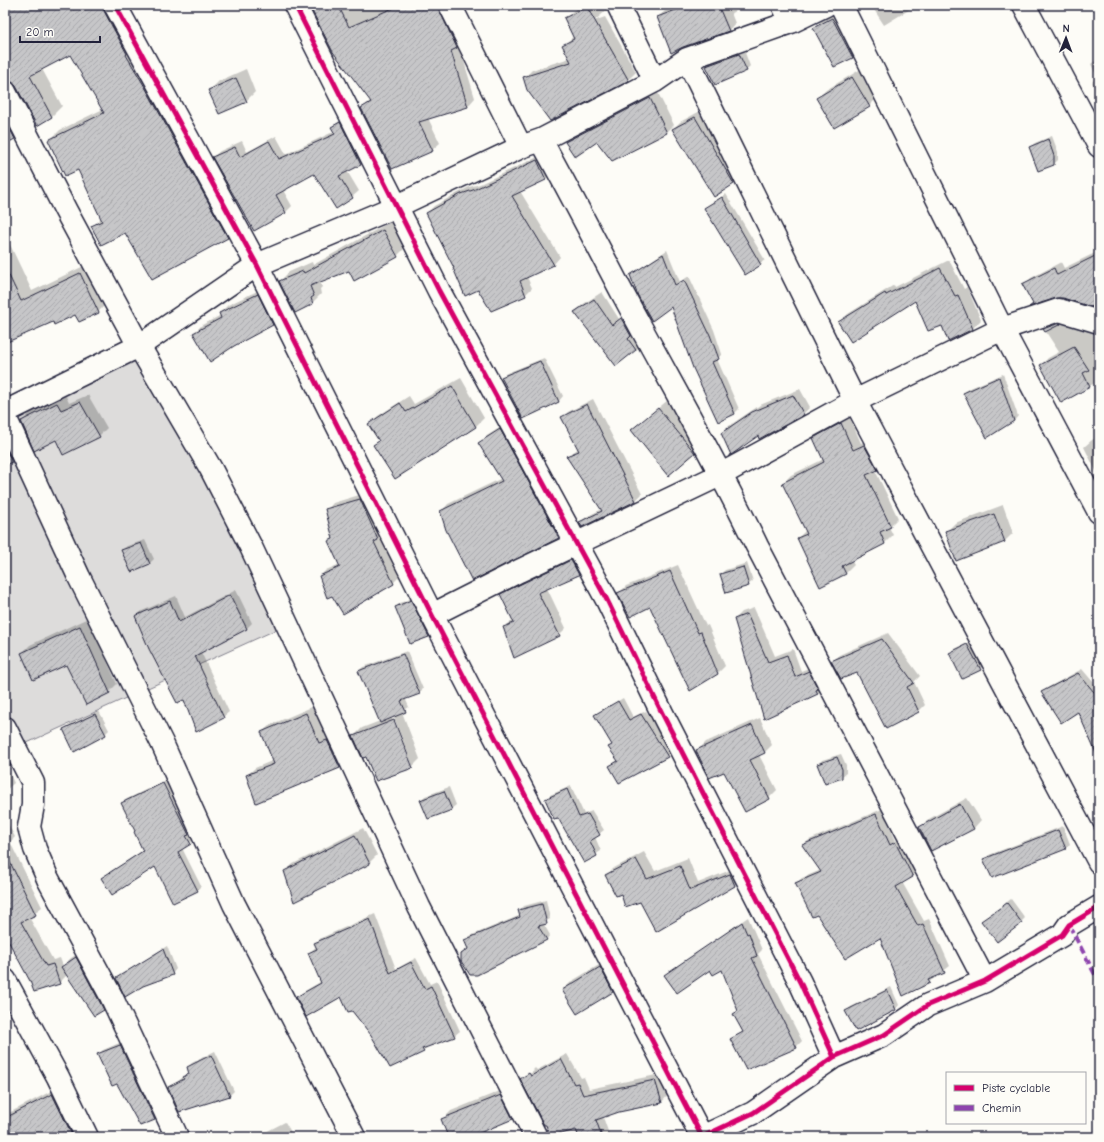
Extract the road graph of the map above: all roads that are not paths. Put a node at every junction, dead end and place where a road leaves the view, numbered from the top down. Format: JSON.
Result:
{"nodes":[{"id":1,"x":115,"y":5,"type":"edge"},
{"id":2,"x":295,"y":5,"type":"edge"},
{"id":3,"x":450,"y":5,"type":"edge"},
{"id":4,"x":618,"y":5,"type":"edge"},
{"id":5,"x":826,"y":5,"type":"edge"},
{"id":6,"x":841,"y":5,"type":"edge"},
{"id":7,"x":1024,"y":5,"type":"edge"},
{"id":8,"x":787,"y":14,"type":"edge"},
{"id":9,"x":687,"y":59,"type":"junction"},
{"id":10,"x":656,"y":81,"type":"junction"},
{"id":11,"x":5,"y":92,"type":"edge"},
{"id":12,"x":531,"y":144,"type":"junction"},
{"id":13,"x":1099,"y":146,"type":"edge"},
{"id":14,"x":397,"y":206,"type":"junction"},
{"id":15,"x":257,"y":265,"type":"junction"},
{"id":16,"x":1099,"y":322,"type":"edge"},
{"id":17,"x":1002,"y":329,"type":"junction"},
{"id":18,"x":139,"y":346,"type":"junction"},
{"id":19,"x":855,"y":400,"type":"junction"},
{"id":20,"x":5,"y":412,"type":"edge"},
{"id":21,"x":5,"y":417,"type":"edge"},
{"id":22,"x":722,"y":474,"type":"junction"},
{"id":23,"x":1099,"y":512,"type":"edge"},
{"id":24,"x":575,"y":544,"type":"junction"},
{"id":25,"x":432,"y":615,"type":"junction"},
{"id":26,"x":5,"y":728,"type":"edge"},
{"id":27,"x":1099,"y":862,"type":"edge"},
{"id":28,"x":1099,"y":907,"type":"edge"},
{"id":29,"x":5,"y":980,"type":"edge"},
{"id":30,"x":985,"y":981,"type":"junction"},
{"id":31,"x":834,"y":1058,"type":"junction"},
{"id":32,"x":87,"y":1137,"type":"edge"},
{"id":33,"x":177,"y":1137,"type":"edge"},
{"id":34,"x":354,"y":1137,"type":"edge"},
{"id":35,"x":536,"y":1137,"type":"edge"},
{"id":36,"x":702,"y":1137,"type":"edge"}],
"edges":[{"from":1,"to":15,"type":"street"},
{"from":2,"to":14,"type":"street"},
{"from":3,"to":12,"type":"street"},
{"from":4,"to":10,"type":"street"},
{"from":5,"to":8,"type":"street"},
{"from":6,"to":17,"type":"street"},
{"from":7,"to":13,"type":"street"},
{"from":8,"to":9,"type":"street"},
{"from":9,"to":10,"type":"street"},
{"from":9,"to":19,"type":"street"},
{"from":10,"to":12,"type":"street"},
{"from":11,"to":18,"type":"street"},
{"from":12,"to":14,"type":"street"},
{"from":12,"to":22,"type":"street"},
{"from":14,"to":15,"type":"street"},
{"from":14,"to":24,"type":"street"},
{"from":15,"to":18,"type":"street"},
{"from":15,"to":25,"type":"street"},
{"from":16,"to":17,"type":"street"},
{"from":17,"to":19,"type":"street"},
{"from":17,"to":23,"type":"street"},
{"from":18,"to":20,"type":"street"},
{"from":18,"to":35,"type":"street"},
{"from":19,"to":22,"type":"street"},
{"from":19,"to":27,"type":"street"},
{"from":21,"to":34,"type":"street"},
{"from":22,"to":24,"type":"street"},
{"from":22,"to":30,"type":"street"},
{"from":24,"to":25,"type":"street"},
{"from":24,"to":31,"type":"street"},
{"from":25,"to":36,"type":"street"},
{"from":26,"to":33,"type":"street"},
{"from":28,"to":30,"type":"street"},
{"from":29,"to":32,"type":"street"},
{"from":30,"to":31,"type":"street"},
{"from":31,"to":36,"type":"street"}]}
